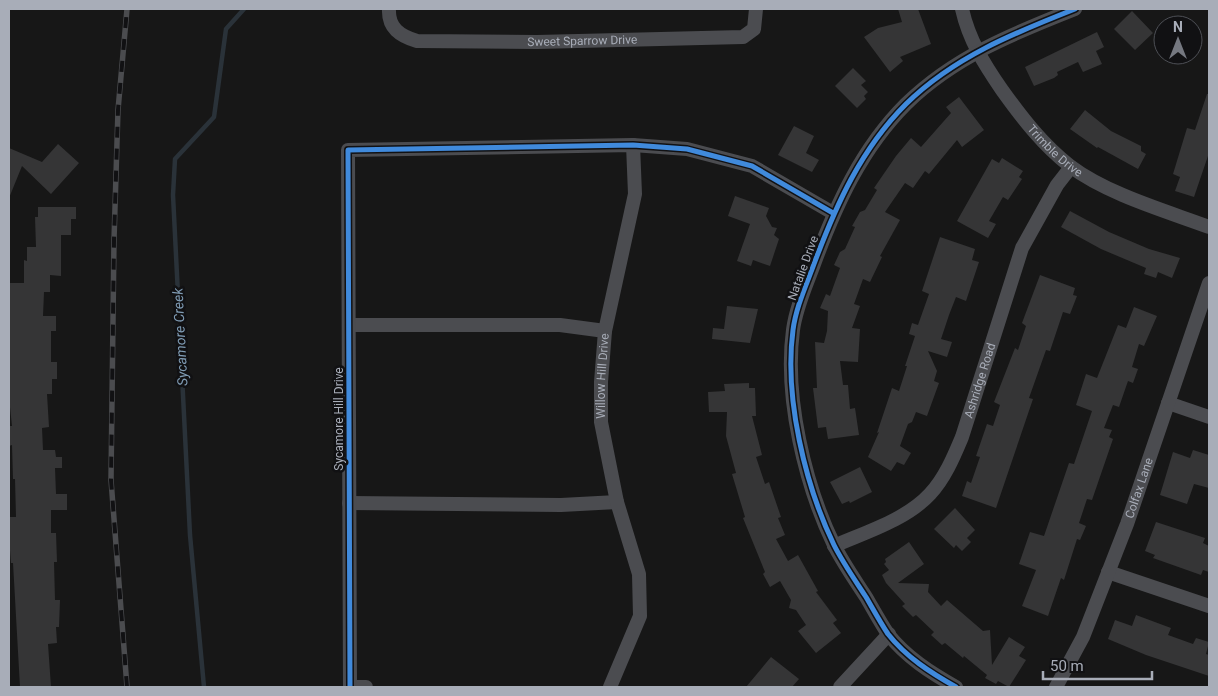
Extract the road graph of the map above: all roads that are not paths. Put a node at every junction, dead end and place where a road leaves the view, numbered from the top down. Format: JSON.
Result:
{"nodes":[{"id":1,"x":389,"y":9,"type":"edge"},
{"id":2,"x":756,"y":9,"type":"edge"},
{"id":3,"x":962,"y":9,"type":"edge"},
{"id":4,"x":1075,"y":9,"type":"edge"},
{"id":5,"x":977,"y":51,"type":"junction"},
{"id":6,"x":633,"y":145,"type":"junction"},
{"id":7,"x":1071,"y":167,"type":"junction"},
{"id":8,"x":833,"y":213,"type":"junction"},
{"id":9,"x":1209,"y":227,"type":"edge"},
{"id":10,"x":1209,"y":283,"type":"edge"},
{"id":11,"x":349,"y":325,"type":"junction"},
{"id":12,"x":605,"y":331,"type":"junction"},
{"id":13,"x":1168,"y":403,"type":"junction"},
{"id":14,"x":1209,"y":417,"type":"edge"},
{"id":15,"x":349,"y":502,"type":"junction"},
{"id":16,"x":617,"y":502,"type":"junction"},
{"id":17,"x":834,"y":546,"type":"junction"},
{"id":18,"x":1108,"y":572,"type":"junction"},
{"id":19,"x":1209,"y":606,"type":"edge"},
{"id":20,"x":889,"y":634,"type":"junction"},
{"id":21,"x":350,"y":687,"type":"edge"},
{"id":22,"x":366,"y":687,"type":"edge"},
{"id":23,"x":610,"y":687,"type":"edge"},
{"id":24,"x":840,"y":687,"type":"edge"},
{"id":25,"x":956,"y":687,"type":"edge"},
{"id":26,"x":1056,"y":687,"type":"edge"}],
"edges":[{"from":1,"to":2,"type":"street","name":"Sweet Sparrow Drive"},
{"from":3,"to":5,"type":"street","name":"Trimble Drive"},
{"from":4,"to":5,"type":"street","name":"Natalie Drive"},
{"from":5,"to":7,"type":"street","name":"Trimble Drive"},
{"from":5,"to":8,"type":"street","name":"Natalie Drive"},
{"from":6,"to":8,"type":"street"},
{"from":6,"to":11,"type":"street","name":"Sycamore Hill Drive"},
{"from":6,"to":12,"type":"street","name":"Willow Hill Drive"},
{"from":7,"to":9,"type":"street","name":"Trimble Drive"},
{"from":7,"to":17,"type":"street","name":"Ashridge Road"},
{"from":8,"to":17,"type":"street","name":"Natalie Drive"},
{"from":10,"to":13,"type":"street","name":"Colfax Lane"},
{"from":11,"to":12,"type":"street"},
{"from":11,"to":15,"type":"street","name":"Sycamore Hill Drive"},
{"from":12,"to":16,"type":"street","name":"Willow Hill Drive"},
{"from":13,"to":14,"type":"street"},
{"from":13,"to":18,"type":"street","name":"Colfax Lane"},
{"from":15,"to":16,"type":"street"},
{"from":15,"to":21,"type":"street","name":"Sycamore Hill Drive"},
{"from":16,"to":23,"type":"street","name":"Willow Hill Drive"},
{"from":17,"to":20,"type":"street","name":"Natalie Drive"},
{"from":18,"to":19,"type":"street"},
{"from":18,"to":26,"type":"street","name":"Colfax Lane"},
{"from":20,"to":24,"type":"street"},
{"from":20,"to":25,"type":"street","name":"Natalie Drive"},
{"from":21,"to":22,"type":"street"}]}
